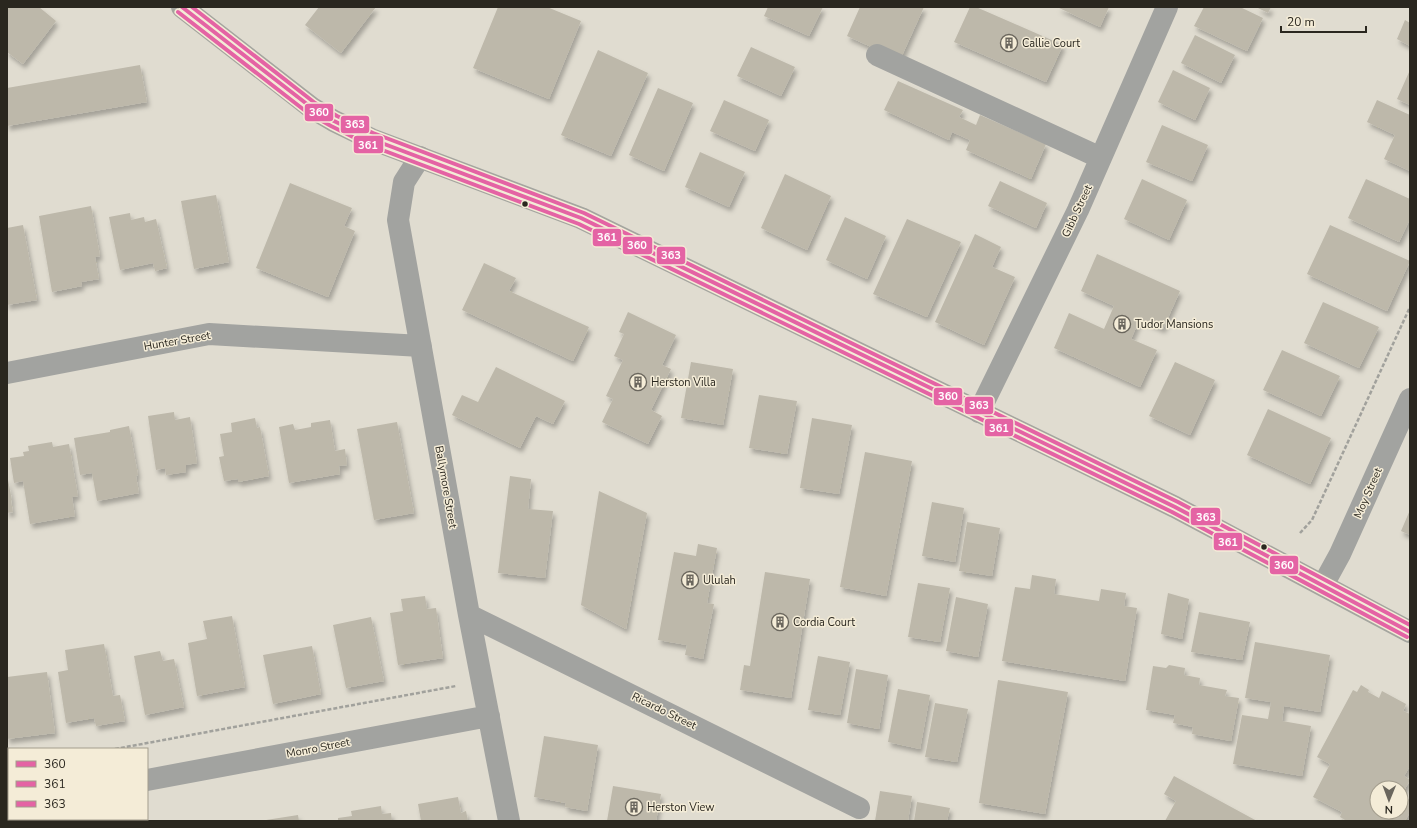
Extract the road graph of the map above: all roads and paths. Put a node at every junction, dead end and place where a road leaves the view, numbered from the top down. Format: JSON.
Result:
{"nodes":[{"id":1,"x":182,"y":7,"type":"edge"},
{"id":2,"x":1167,"y":7,"type":"edge"},
{"id":3,"x":877,"y":55,"type":"dead end"},
{"id":4,"x":420,"y":157,"type":"junction"},
{"id":5,"x":1101,"y":158,"type":"junction"},
{"id":6,"x":1410,"y":307,"type":"edge"},
{"id":7,"x":422,"y":346,"type":"junction"},
{"id":8,"x":7,"y":373,"type":"edge"},
{"id":9,"x":1410,"y":399,"type":"edge"},
{"id":10,"x":980,"y":412,"type":"junction"},
{"id":11,"x":1300,"y":533,"type":"dead end"},
{"id":12,"x":1323,"y":585,"type":"junction"},
{"id":13,"x":469,"y":615,"type":"junction"},
{"id":14,"x":1410,"y":632,"type":"edge"},
{"id":15,"x":456,"y":686,"type":"dead end"},
{"id":16,"x":489,"y":716,"type":"junction"},
{"id":17,"x":120,"y":748,"type":"edge"},
{"id":18,"x":148,"y":780,"type":"edge"},
{"id":19,"x":859,"y":808,"type":"dead end"},
{"id":20,"x":509,"y":821,"type":"edge"}],
"edges":[{"from":1,"to":4,"type":"main road"},
{"from":2,"to":5,"type":"street","name":"Gibb Street"},
{"from":3,"to":5,"type":"street"},
{"from":4,"to":7,"type":"street","name":"Ballymore Street"},
{"from":4,"to":10,"type":"main road"},
{"from":5,"to":10,"type":"street","name":"Gibb Street"},
{"from":6,"to":11,"type":"path"},
{"from":7,"to":8,"type":"street","name":"Hunter Street"},
{"from":7,"to":13,"type":"street","name":"Ballymore Street"},
{"from":9,"to":12,"type":"street","name":"Moy Street"},
{"from":10,"to":12,"type":"main road"},
{"from":12,"to":14,"type":"main road"},
{"from":13,"to":16,"type":"street","name":"Ballymore Street"},
{"from":13,"to":19,"type":"street","name":"Ricardo Street"},
{"from":15,"to":17,"type":"path"},
{"from":16,"to":18,"type":"street","name":"Monro Street"},
{"from":16,"to":20,"type":"street","name":"Ballymore Street"}]}
